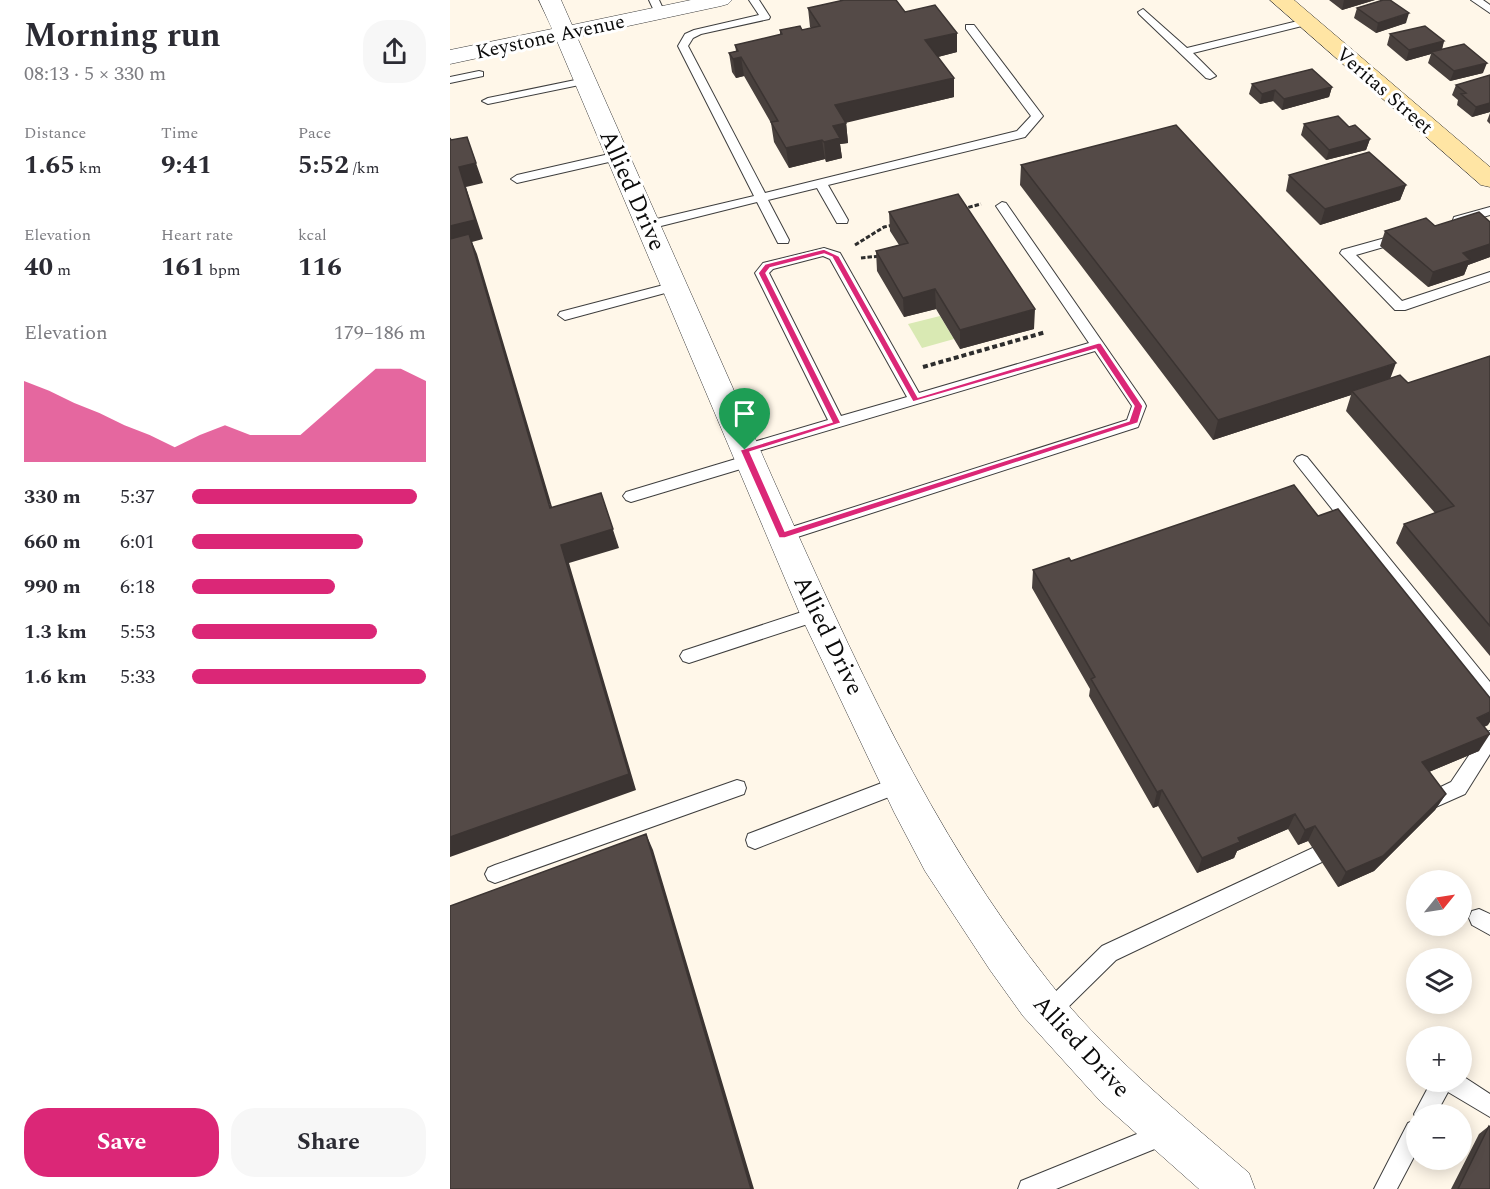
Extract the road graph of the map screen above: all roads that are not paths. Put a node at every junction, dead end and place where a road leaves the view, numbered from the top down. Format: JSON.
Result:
{"nodes":[{"id":1,"x":550,"y":0,"type":"edge"},
{"id":2,"x":721,"y":0,"type":"edge"},
{"id":3,"x":754,"y":0,"type":"edge"},
{"id":4,"x":1281,"y":0,"type":"edge"},
{"id":5,"x":1476,"y":0,"type":"edge"},
{"id":6,"x":657,"y":6,"type":"edge"},
{"id":7,"x":1490,"y":10,"type":"edge"},
{"id":8,"x":1143,"y":12,"type":"dead end"},
{"id":9,"x":1306,"y":22,"type":"junction"},
{"id":10,"x":970,"y":27,"type":"dead end"},
{"id":11,"x":564,"y":33,"type":"junction"},
{"id":12,"x":1185,"y":52,"type":"junction"},
{"id":13,"x":450,"y":57,"type":"edge"},
{"id":14,"x":479,"y":74,"type":"dead end"},
{"id":15,"x":1210,"y":76,"type":"dead end"},
{"id":16,"x":450,"y":80,"type":"edge"},
{"id":17,"x":585,"y":81,"type":"junction"},
{"id":18,"x":489,"y":101,"type":"dead end"},
{"id":19,"x":618,"y":156,"type":"junction"},
{"id":20,"x":517,"y":179,"type":"dead end"},
{"id":21,"x":1490,"y":180,"type":"edge"},
{"id":22,"x":820,"y":182,"type":"junction"},
{"id":23,"x":760,"y":197,"type":"junction"},
{"id":24,"x":1002,"y":206,"type":"road end"},
{"id":25,"x":1490,"y":211,"type":"edge"},
{"id":26,"x":842,"y":220,"type":"dead end"},
{"id":27,"x":1446,"y":224,"type":"edge"},
{"id":28,"x":649,"y":225,"type":"junction"},
{"id":29,"x":1413,"y":234,"type":"edge"},
{"id":30,"x":783,"y":240,"type":"dead end"},
{"id":31,"x":1490,"y":276,"type":"edge"},
{"id":32,"x":675,"y":286,"type":"junction"},
{"id":33,"x":565,"y":315,"type":"dead end"},
{"id":34,"x":1098,"y":345,"type":"junction"},
{"id":35,"x":916,"y":400,"type":"junction"},
{"id":36,"x":837,"y":423,"type":"junction"},
{"id":37,"x":747,"y":456,"type":"junction"},
{"id":38,"x":1302,"y":461,"type":"dead end"},
{"id":39,"x":631,"y":496,"type":"dead end"},
{"id":40,"x":782,"y":536,"type":"junction"},
{"id":41,"x":817,"y":614,"type":"junction"},
{"id":42,"x":689,"y":656,"type":"dead end"},
{"id":43,"x":1490,"y":695,"type":"edge"},
{"id":44,"x":1490,"y":739,"type":"edge"},
{"id":45,"x":900,"y":784,"type":"junction"},
{"id":46,"x":737,"y":788,"type":"dead end"},
{"id":47,"x":1429,"y":802,"type":"edge"},
{"id":48,"x":755,"y":840,"type":"dead end"},
{"id":49,"x":1317,"y":855,"type":"edge"},
{"id":50,"x":495,"y":874,"type":"dead end"},
{"id":51,"x":1048,"y":1013,"type":"junction"},
{"id":52,"x":1467,"y":1092,"type":"edge"},
{"id":53,"x":1490,"y":1107,"type":"edge"},
{"id":54,"x":1169,"y":1132,"type":"junction"},
{"id":55,"x":1406,"y":1150,"type":"edge"},
{"id":56,"x":1029,"y":1189,"type":"edge"},
{"id":57,"x":1233,"y":1189,"type":"edge"},
{"id":58,"x":1385,"y":1189,"type":"edge"}],
"edges":[{"from":1,"to":11,"type":"street","name":"Allied Drive"},
{"from":2,"to":6,"type":"street","name":"Keystone Avenue"},
{"from":3,"to":23,"type":"lane"},
{"from":4,"to":9,"type":"street","name":"Veritas Street"},
{"from":5,"to":7,"type":"lane"},
{"from":6,"to":11,"type":"street","name":"Keystone Avenue"},
{"from":8,"to":12,"type":"lane"},
{"from":9,"to":12,"type":"lane"},
{"from":9,"to":21,"type":"street","name":"Veritas Street"},
{"from":10,"to":22,"type":"lane"},
{"from":11,"to":13,"type":"street","name":"Keystone Avenue"},
{"from":11,"to":17,"type":"street","name":"Allied Drive"},
{"from":12,"to":15,"type":"lane"},
{"from":14,"to":16,"type":"lane"},
{"from":17,"to":18,"type":"lane"},
{"from":17,"to":19,"type":"street","name":"Allied Drive"},
{"from":19,"to":20,"type":"lane"},
{"from":19,"to":28,"type":"street","name":"Allied Drive"},
{"from":22,"to":23,"type":"lane"},
{"from":22,"to":26,"type":"lane"},
{"from":23,"to":28,"type":"lane"},
{"from":23,"to":30,"type":"lane"},
{"from":24,"to":34,"type":"lane"},
{"from":25,"to":27,"type":"lane"},
{"from":28,"to":32,"type":"street","name":"Allied Drive"},
{"from":29,"to":31,"type":"lane"},
{"from":32,"to":33,"type":"lane"},
{"from":32,"to":37,"type":"street","name":"Allied Drive"},
{"from":34,"to":35,"type":"lane"},
{"from":34,"to":40,"type":"lane"},
{"from":35,"to":36,"type":"lane"},
{"from":35,"to":36,"type":"lane"},
{"from":36,"to":37,"type":"lane"},
{"from":37,"to":39,"type":"lane"},
{"from":37,"to":40,"type":"street","name":"Allied Drive"},
{"from":38,"to":43,"type":"lane"},
{"from":40,"to":41,"type":"street","name":"Allied Drive"},
{"from":41,"to":42,"type":"lane"},
{"from":41,"to":45,"type":"street","name":"Allied Drive"},
{"from":44,"to":47,"type":"lane"},
{"from":45,"to":48,"type":"lane"},
{"from":45,"to":51,"type":"street","name":"Allied Drive"},
{"from":46,"to":50,"type":"lane"},
{"from":49,"to":51,"type":"lane"},
{"from":51,"to":54,"type":"street","name":"Allied Drive"},
{"from":52,"to":53,"type":"lane"},
{"from":54,"to":56,"type":"lane"},
{"from":54,"to":57,"type":"street","name":"Allied Drive"},
{"from":55,"to":58,"type":"lane"}]}
